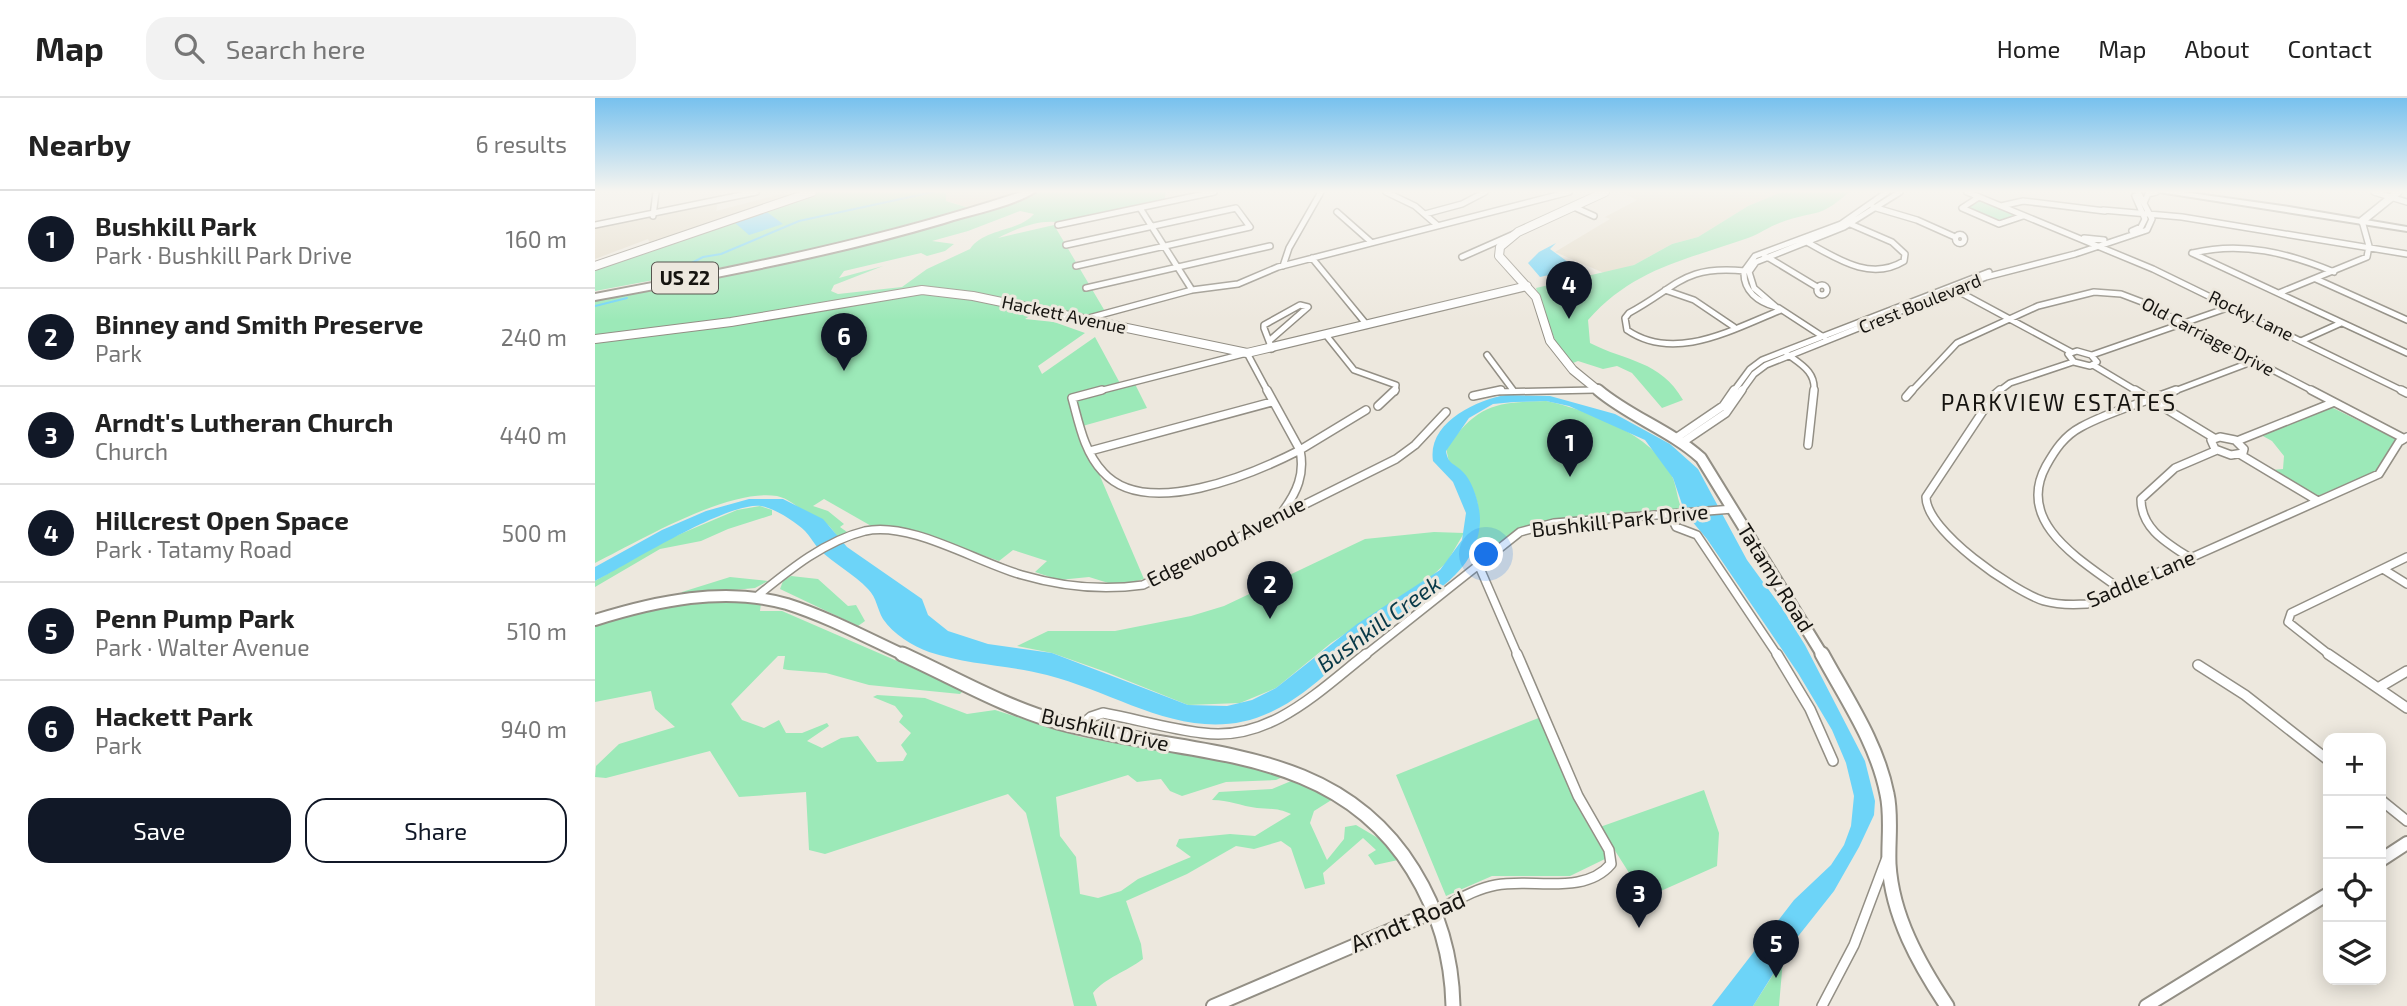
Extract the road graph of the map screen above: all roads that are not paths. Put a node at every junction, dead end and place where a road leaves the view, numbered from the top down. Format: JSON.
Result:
{"nodes":[{"id":1,"x":688,"y":234,"type":"edge"},
{"id":2,"x":883,"y":234,"type":"edge"},
{"id":3,"x":894,"y":234,"type":"edge"},
{"id":4,"x":1113,"y":234,"type":"edge"},
{"id":5,"x":1155,"y":234,"type":"edge"},
{"id":6,"x":1218,"y":234,"type":"edge"},
{"id":7,"x":1297,"y":234,"type":"edge"},
{"id":8,"x":1362,"y":234,"type":"edge"},
{"id":9,"x":1401,"y":234,"type":"edge"},
{"id":10,"x":1512,"y":234,"type":"edge"},
{"id":11,"x":1515,"y":234,"type":"edge"},
{"id":12,"x":1818,"y":234,"type":"edge"},
{"id":13,"x":1873,"y":234,"type":"edge"},
{"id":14,"x":1949,"y":234,"type":"edge"},
{"id":15,"x":2068,"y":234,"type":"edge"},
{"id":16,"x":2120,"y":234,"type":"edge"},
{"id":17,"x":2134,"y":234,"type":"edge"},
{"id":18,"x":2290,"y":234,"type":"edge"},
{"id":19,"x":2366,"y":234,"type":"edge"},
{"id":20,"x":1955,"y":237,"type":"dead end"},
{"id":21,"x":2075,"y":237,"type":"junction"},
{"id":22,"x":1804,"y":240,"type":"junction"},
{"id":23,"x":2104,"y":240,"type":"junction"},
{"id":24,"x":1371,"y":242,"type":"junction"},
{"id":25,"x":1489,"y":243,"type":"junction"},
{"id":26,"x":1066,"y":245,"type":"dead end"},
{"id":27,"x":2096,"y":245,"type":"junction"},
{"id":28,"x":1270,"y":246,"type":"dead end"},
{"id":29,"x":2369,"y":246,"type":"junction"},
{"id":30,"x":1162,"y":247,"type":"junction"},
{"id":31,"x":1499,"y":248,"type":"junction"},
{"id":32,"x":2407,"y":254,"type":"edge"},
{"id":33,"x":1764,"y":255,"type":"junction"},
{"id":34,"x":1462,"y":257,"type":"dead end"},
{"id":35,"x":1312,"y":258,"type":"junction"},
{"id":36,"x":1283,"y":265,"type":"junction"},
{"id":37,"x":595,"y":266,"type":"edge"},
{"id":38,"x":1076,"y":266,"type":"dead end"},
{"id":39,"x":1175,"y":267,"type":"junction"},
{"id":40,"x":1746,"y":271,"type":"junction"},
{"id":41,"x":2334,"y":272,"type":"junction"},
{"id":42,"x":2316,"y":279,"type":"junction"},
{"id":43,"x":1527,"y":286,"type":"junction"},
{"id":44,"x":1817,"y":286,"type":"dead end"},
{"id":45,"x":1086,"y":288,"type":"dead end"},
{"id":46,"x":1953,"y":288,"type":"junction"},
{"id":47,"x":1192,"y":290,"type":"junction"},
{"id":48,"x":1665,"y":290,"type":"junction"},
{"id":49,"x":2279,"y":293,"type":"junction"},
{"id":50,"x":595,"y":296,"type":"edge"},
{"id":51,"x":2230,"y":306,"type":"junction"},
{"id":52,"x":1778,"y":308,"type":"junction"},
{"id":53,"x":2010,"y":318,"type":"junction"},
{"id":54,"x":1084,"y":320,"type":"junction"},
{"id":55,"x":2407,"y":320,"type":"edge"},
{"id":56,"x":2183,"y":323,"type":"junction"},
{"id":57,"x":2341,"y":323,"type":"junction"},
{"id":58,"x":1367,"y":326,"type":"junction"},
{"id":59,"x":1734,"y":327,"type":"junction"},
{"id":60,"x":1326,"y":335,"type":"junction"},
{"id":61,"x":1825,"y":338,"type":"junction"},
{"id":62,"x":595,"y":339,"type":"edge"},
{"id":63,"x":2301,"y":341,"type":"junction"},
{"id":64,"x":1271,"y":345,"type":"junction"},
{"id":65,"x":2071,"y":352,"type":"junction"},
{"id":66,"x":1247,"y":353,"type":"junction"},
{"id":67,"x":2407,"y":353,"type":"edge"},
{"id":68,"x":1786,"y":354,"type":"junction"},
{"id":69,"x":1487,"y":355,"type":"dead end"},
{"id":70,"x":2092,"y":355,"type":"junction"},
{"id":71,"x":2254,"y":361,"type":"junction"},
{"id":72,"x":2073,"y":362,"type":"junction"},
{"id":73,"x":2093,"y":365,"type":"junction"},
{"id":74,"x":1513,"y":390,"type":"junction"},
{"id":75,"x":1595,"y":390,"type":"junction"},
{"id":76,"x":2407,"y":393,"type":"edge"},
{"id":77,"x":1473,"y":396,"type":"dead end"},
{"id":78,"x":1906,"y":397,"type":"dead end"},
{"id":79,"x":2151,"y":400,"type":"junction"},
{"id":80,"x":1272,"y":402,"type":"junction"},
{"id":81,"x":2332,"y":403,"type":"junction"},
{"id":82,"x":1378,"y":406,"type":"dead end"},
{"id":83,"x":1366,"y":410,"type":"dead end"},
{"id":84,"x":1446,"y":412,"type":"dead end"},
{"id":85,"x":2214,"y":438,"type":"junction"},
{"id":86,"x":2405,"y":438,"type":"edge"},
{"id":87,"x":1679,"y":440,"type":"junction"},
{"id":88,"x":2237,"y":441,"type":"junction"},
{"id":89,"x":1808,"y":445,"type":"dead end"},
{"id":90,"x":1300,"y":450,"type":"junction"},
{"id":91,"x":2217,"y":450,"type":"junction"},
{"id":92,"x":1090,"y":451,"type":"junction"},
{"id":93,"x":2241,"y":454,"type":"junction"},
{"id":94,"x":2318,"y":501,"type":"junction"},
{"id":95,"x":1726,"y":510,"type":"junction"},
{"id":96,"x":1280,"y":514,"type":"junction"},
{"id":97,"x":1670,"y":515,"type":"junction"},
{"id":98,"x":2407,"y":557,"type":"edge"},
{"id":99,"x":2189,"y":558,"type":"junction"},
{"id":100,"x":1479,"y":566,"type":"junction"},
{"id":101,"x":2383,"y":569,"type":"junction"},
{"id":102,"x":2407,"y":584,"type":"edge"},
{"id":103,"x":2120,"y":589,"type":"junction"},
{"id":104,"x":756,"y":597,"type":"junction"},
{"id":105,"x":595,"y":620,"type":"edge"},
{"id":106,"x":2199,"y":664,"type":"dead end"},
{"id":107,"x":2407,"y":671,"type":"edge"},
{"id":108,"x":2378,"y":688,"type":"junction"},
{"id":109,"x":2407,"y":708,"type":"edge"},
{"id":110,"x":1078,"y":728,"type":"junction"},
{"id":111,"x":2323,"y":756,"type":"edge"},
{"id":112,"x":1833,"y":761,"type":"dead end"},
{"id":113,"x":2386,"y":804,"type":"edge"},
{"id":114,"x":2407,"y":821,"type":"edge"},
{"id":115,"x":2407,"y":843,"type":"edge"},
{"id":116,"x":1888,"y":852,"type":"junction"},
{"id":117,"x":2383,"y":859,"type":"edge"},
{"id":118,"x":2323,"y":897,"type":"edge"},
{"id":119,"x":1435,"y":911,"type":"junction"},
{"id":120,"x":1213,"y":1006,"type":"edge"},
{"id":121,"x":1453,"y":1006,"type":"edge"},
{"id":122,"x":1822,"y":1006,"type":"edge"},
{"id":123,"x":1947,"y":1006,"type":"edge"},
{"id":124,"x":2146,"y":1006,"type":"edge"}],
"edges":[{"from":1,"to":37,"type":"main road"},
{"from":2,"to":50,"type":"highway","number":"US 22"},
{"from":3,"to":50,"type":"highway","number":"US 22"},
{"from":4,"to":26,"type":"street"},
{"from":5,"to":30,"type":"street"},
{"from":6,"to":30,"type":"street"},
{"from":7,"to":36,"type":"street"},
{"from":8,"to":24,"type":"street"},
{"from":9,"to":24,"type":"street"},
{"from":10,"to":25,"type":"street"},
{"from":11,"to":31,"type":"main road"},
{"from":12,"to":22,"type":"street"},
{"from":13,"to":22,"type":"street"},
{"from":14,"to":20,"type":"street"},
{"from":15,"to":21,"type":"street","name":"Rocky Lane"},
{"from":16,"to":23,"type":"street","name":"Crest Boulevard"},
{"from":17,"to":27,"type":"street","name":"Crest Boulevard"},
{"from":18,"to":29,"type":"street"},
{"from":19,"to":29,"type":"street"},
{"from":21,"to":23,"type":"street"},
{"from":21,"to":27,"type":"street","name":"Rocky Lane"},
{"from":22,"to":33,"type":"street"},
{"from":23,"to":27,"type":"street","name":"Crest Boulevard"},
{"from":24,"to":35,"type":"street"},
{"from":25,"to":31,"type":"street"},
{"from":25,"to":34,"type":"street"},
{"from":27,"to":46,"type":"street","name":"Crest Boulevard"},
{"from":27,"to":51,"type":"street","name":"Rocky Lane"},
{"from":28,"to":39,"type":"street"},
{"from":29,"to":32,"type":"street"},
{"from":29,"to":41,"type":"street"},
{"from":30,"to":38,"type":"street"},
{"from":30,"to":39,"type":"street"},
{"from":31,"to":43,"type":"main road","name":"Tatamy Road"},
{"from":33,"to":40,"type":"street"},
{"from":33,"to":44,"type":"street"},
{"from":35,"to":36,"type":"street"},
{"from":35,"to":58,"type":"street"},
{"from":36,"to":47,"type":"street"},
{"from":39,"to":45,"type":"street"},
{"from":39,"to":47,"type":"street"},
{"from":40,"to":48,"type":"street"},
{"from":40,"to":52,"type":"street"},
{"from":41,"to":42,"type":"street"},
{"from":41,"to":49,"type":"street"},
{"from":42,"to":49,"type":"street"},
{"from":42,"to":55,"type":"street"},
{"from":43,"to":58,"type":"main road","name":"Hackett Avenue"},
{"from":43,"to":75,"type":"main road","name":"Tatamy Road"},
{"from":46,"to":53,"type":"street"},
{"from":46,"to":61,"type":"street","name":"Crest Boulevard"},
{"from":47,"to":54,"type":"street"},
{"from":48,"to":59,"type":"street"},
{"from":48,"to":59,"type":"street"},
{"from":49,"to":57,"type":"street"},
{"from":51,"to":56,"type":"street"},
{"from":51,"to":63,"type":"street","name":"Rocky Lane"},
{"from":52,"to":59,"type":"street"},
{"from":52,"to":61,"type":"street"},
{"from":53,"to":56,"type":"street","name":"Old Carriage Drive"},
{"from":53,"to":65,"type":"street"},
{"from":53,"to":78,"type":"street","name":"Old Carriage Drive"},
{"from":54,"to":62,"type":"main road","name":"Hackett Avenue"},
{"from":54,"to":66,"type":"main road","name":"Hackett Avenue"},
{"from":56,"to":70,"type":"street"},
{"from":56,"to":71,"type":"street","name":"Old Carriage Drive"},
{"from":57,"to":63,"type":"street"},
{"from":57,"to":67,"type":"street"},
{"from":58,"to":60,"type":"main road","name":"Hackett Avenue"},
{"from":60,"to":64,"type":"main road","name":"Hackett Avenue"},
{"from":60,"to":82,"type":"street"},
{"from":61,"to":68,"type":"street","name":"Crest Boulevard"},
{"from":63,"to":76,"type":"street","name":"Rocky Lane"},
{"from":64,"to":64,"type":"street"},
{"from":64,"to":66,"type":"main road","name":"Hackett Avenue"},
{"from":65,"to":70,"type":"street"},
{"from":65,"to":72,"type":"street"},
{"from":66,"to":80,"type":"street"},
{"from":66,"to":92,"type":"street"},
{"from":68,"to":87,"type":"street","name":"Crest Boulevard"},
{"from":68,"to":89,"type":"street"},
{"from":69,"to":74,"type":"street"},
{"from":70,"to":73,"type":"street"},
{"from":71,"to":79,"type":"street"},
{"from":71,"to":81,"type":"street","name":"Old Carriage Drive"},
{"from":72,"to":73,"type":"street"},
{"from":72,"to":103,"type":"street","name":"Saddle Lane"},
{"from":73,"to":79,"type":"street"},
{"from":74,"to":75,"type":"street"},
{"from":74,"to":77,"type":"street"},
{"from":75,"to":87,"type":"main road","name":"Tatamy Road"},
{"from":79,"to":85,"type":"street"},
{"from":79,"to":103,"type":"street"},
{"from":80,"to":90,"type":"street"},
{"from":80,"to":92,"type":"street"},
{"from":81,"to":86,"type":"street","name":"Old Carriage Drive"},
{"from":81,"to":88,"type":"street"},
{"from":83,"to":90,"type":"street"},
{"from":84,"to":96,"type":"street","name":"Edgewood Avenue"},
{"from":85,"to":88,"type":"street"},
{"from":85,"to":91,"type":"street"},
{"from":86,"to":94,"type":"street","name":"Saddle Lane"},
{"from":87,"to":95,"type":"main road","name":"Tatamy Road"},
{"from":88,"to":93,"type":"street"},
{"from":90,"to":92,"type":"street"},
{"from":90,"to":96,"type":"street"},
{"from":91,"to":93,"type":"street"},
{"from":91,"to":99,"type":"street"},
{"from":93,"to":94,"type":"street"},
{"from":94,"to":99,"type":"street","name":"Saddle Lane"},
{"from":95,"to":97,"type":"street","name":"Bushkill Park Drive"},
{"from":95,"to":116,"type":"main road","name":"Tatamy Road"},
{"from":96,"to":104,"type":"street","name":"Edgewood Avenue"},
{"from":97,"to":100,"type":"street","name":"Bushkill Park Drive"},
{"from":97,"to":112,"type":"street"},
{"from":98,"to":101,"type":"street"},
{"from":99,"to":103,"type":"street","name":"Saddle Lane"},
{"from":100,"to":110,"type":"street","name":"Bushkill Park Drive"},
{"from":100,"to":119,"type":"street","name":"Arndt Road"},
{"from":101,"to":102,"type":"street"},
{"from":101,"to":108,"type":"street"},
{"from":104,"to":105,"type":"main road","name":"Bushkill Drive"},
{"from":104,"to":110,"type":"main road","name":"Bushkill Drive"},
{"from":106,"to":111,"type":"street"},
{"from":107,"to":108,"type":"street"},
{"from":108,"to":109,"type":"street"},
{"from":110,"to":119,"type":"main road","name":"Bushkill Drive"},
{"from":113,"to":114,"type":"street"},
{"from":115,"to":117,"type":"street"},
{"from":116,"to":122,"type":"street"},
{"from":116,"to":123,"type":"main road","name":"Tatamy Road"},
{"from":118,"to":124,"type":"street"},
{"from":119,"to":120,"type":"street","name":"Arndt Road"},
{"from":119,"to":121,"type":"main road","name":"Bushkill Drive"}]}
